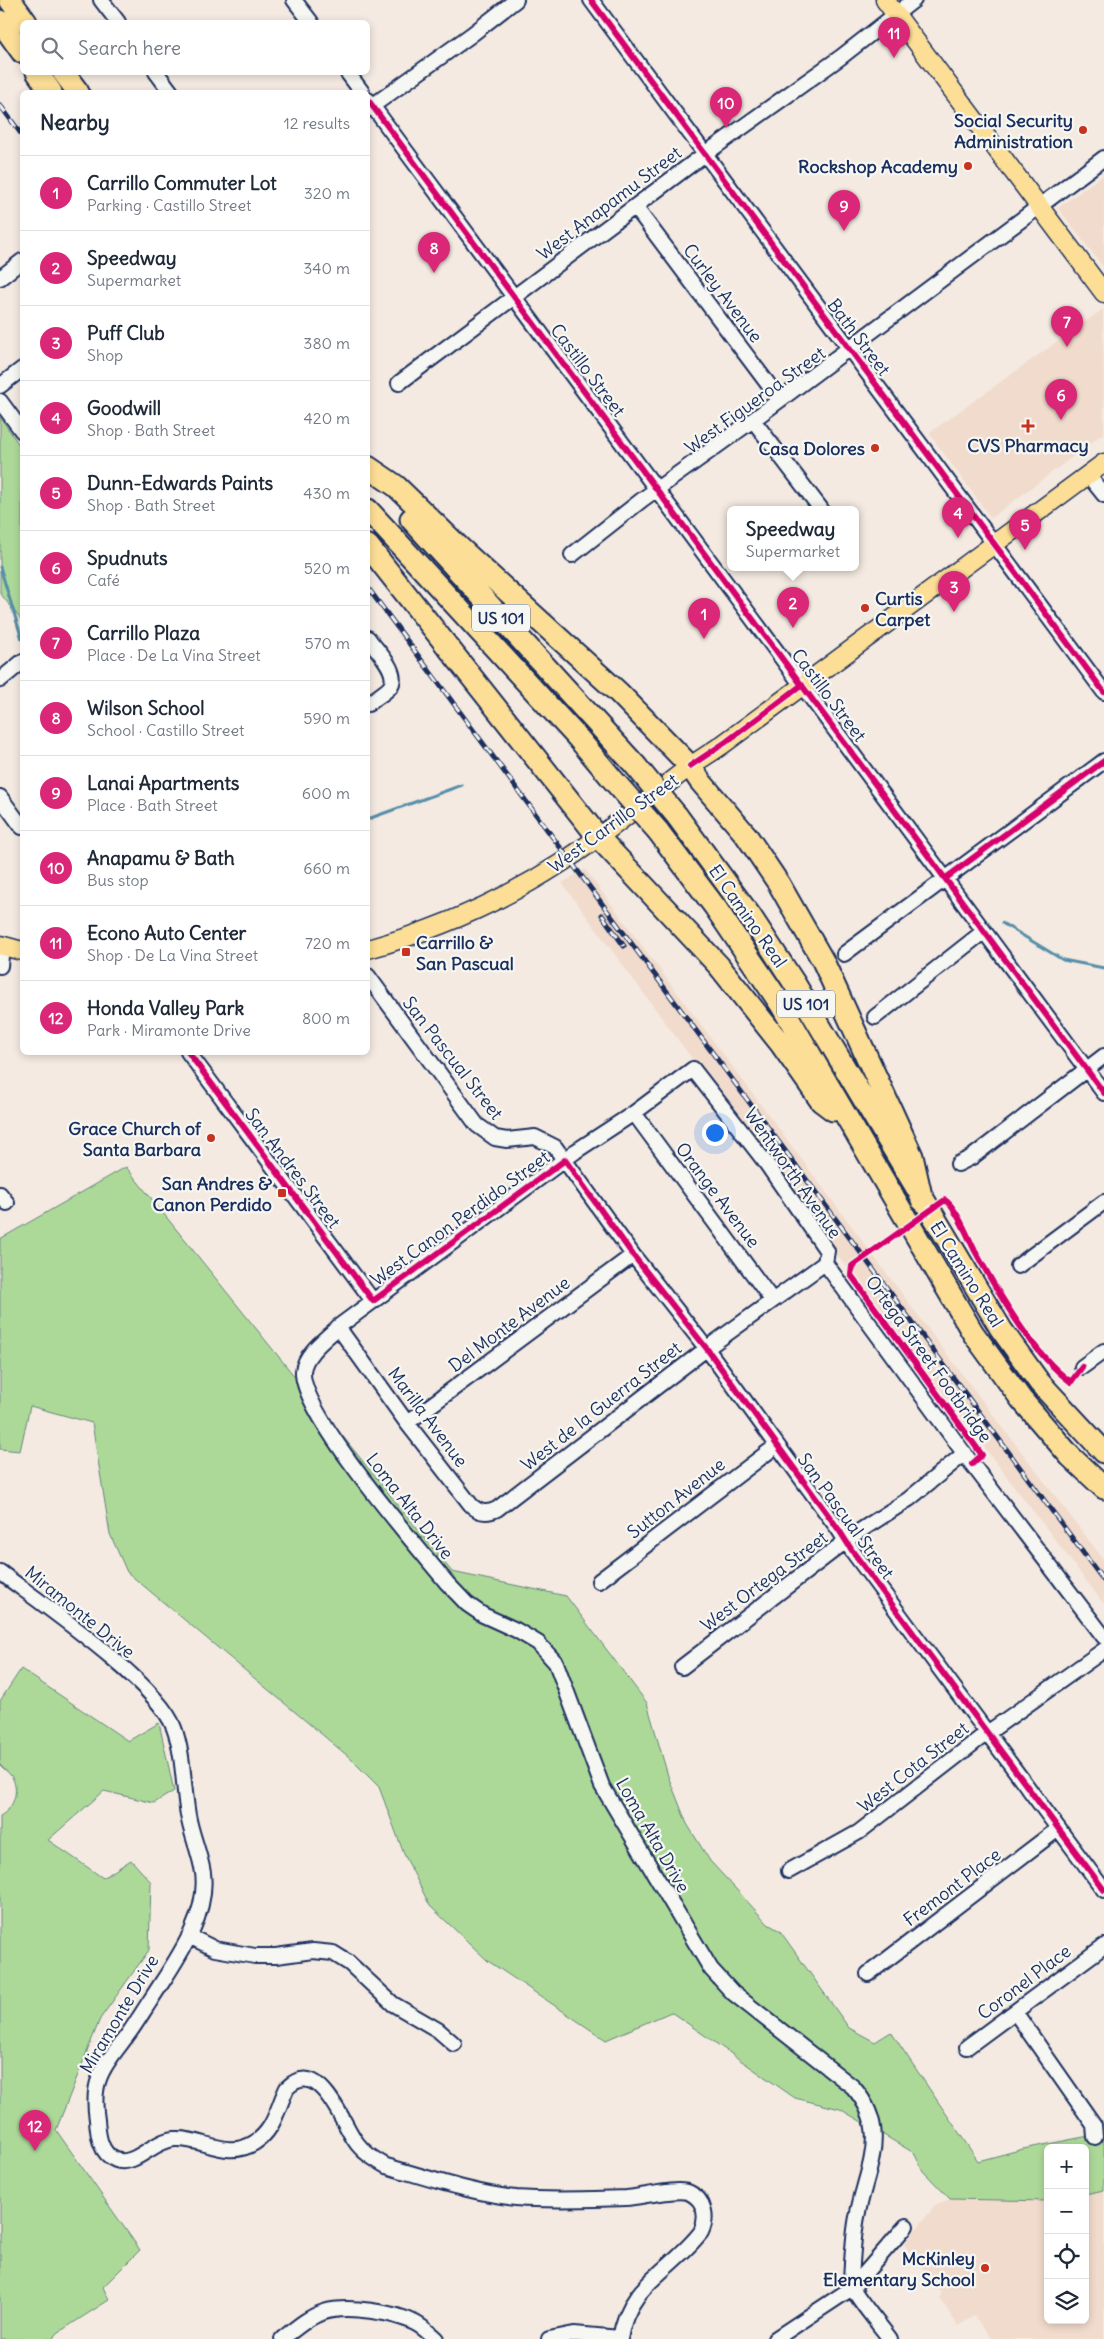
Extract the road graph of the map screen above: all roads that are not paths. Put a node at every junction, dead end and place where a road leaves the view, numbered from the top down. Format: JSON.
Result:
{"nodes":[{"id":1,"x":10,"y":0,"type":"edge"},
{"id":2,"x":294,"y":0,"type":"edge"},
{"id":3,"x":516,"y":0,"type":"edge"},
{"id":4,"x":591,"y":0,"type":"edge"},
{"id":5,"x":914,"y":0,"type":"edge"},
{"id":6,"x":107,"y":2,"type":"edge"},
{"id":7,"x":890,"y":7,"type":"edge"},
{"id":8,"x":25,"y":20,"type":"edge"},
{"id":9,"x":117,"y":20,"type":"edge"},
{"id":10,"x":309,"y":20,"type":"edge"},
{"id":11,"x":0,"y":21,"type":"edge"},
{"id":12,"x":20,"y":49,"type":"edge"},
{"id":13,"x":39,"y":75,"type":"edge"},
{"id":14,"x":65,"y":75,"type":"edge"},
{"id":15,"x":158,"y":75,"type":"edge"},
{"id":16,"x":349,"y":75,"type":"edge"},
{"id":17,"x":50,"y":90,"type":"edge"},
{"id":18,"x":76,"y":90,"type":"edge"},
{"id":19,"x":170,"y":90,"type":"edge"},
{"id":20,"x":360,"y":90,"type":"edge"},
{"id":21,"x":370,"y":104,"type":"edge"},
{"id":22,"x":370,"y":106,"type":"edge"},
{"id":23,"x":705,"y":154,"type":"junction"},
{"id":24,"x":1104,"y":158,"type":"edge"},
{"id":25,"x":1038,"y":207,"type":"junction"},
{"id":26,"x":636,"y":208,"type":"junction"},
{"id":27,"x":20,"y":263,"type":"edge"},
{"id":28,"x":0,"y":278,"type":"edge"},
{"id":29,"x":1104,"y":292,"type":"edge"},
{"id":30,"x":515,"y":297,"type":"junction"},
{"id":31,"x":849,"y":349,"type":"junction"},
{"id":32,"x":20,"y":371,"type":"edge"},
{"id":33,"x":400,"y":383,"type":"dead end"},
{"id":34,"x":0,"y":386,"type":"edge"},
{"id":35,"x":780,"y":400,"type":"junction"},
{"id":36,"x":0,"y":401,"type":"edge"},
{"id":37,"x":753,"y":420,"type":"junction"},
{"id":38,"x":20,"y":428,"type":"edge"},
{"id":39,"x":1104,"y":463,"type":"edge"},
{"id":40,"x":370,"y":470,"type":"edge"},
{"id":41,"x":370,"y":471,"type":"edge"},
{"id":42,"x":1088,"y":475,"type":"junction"},
{"id":43,"x":657,"y":490,"type":"junction"},
{"id":44,"x":1104,"y":495,"type":"edge"},
{"id":45,"x":819,"y":506,"type":"edge"},
{"id":46,"x":370,"y":512,"type":"edge"},
{"id":47,"x":994,"y":544,"type":"junction"},
{"id":48,"x":370,"y":549,"type":"edge"},
{"id":49,"x":572,"y":555,"type":"dead end"},
{"id":50,"x":370,"y":641,"type":"edge"},
{"id":51,"x":19,"y":665,"type":"edge"},
{"id":52,"x":0,"y":680,"type":"edge"},
{"id":53,"x":802,"y":685,"type":"junction"},
{"id":54,"x":1104,"y":692,"type":"edge"},
{"id":55,"x":370,"y":702,"type":"edge"},
{"id":56,"x":698,"y":761,"type":"junction"},
{"id":57,"x":1104,"y":761,"type":"edge"},
{"id":58,"x":0,"y":797,"type":"edge"},
{"id":59,"x":20,"y":824,"type":"edge"},
{"id":60,"x":600,"y":838,"type":"junction"},
{"id":61,"x":946,"y":878,"type":"junction"},
{"id":62,"x":983,"y":932,"type":"junction"},
{"id":63,"x":1,"y":945,"type":"edge"},
{"id":64,"x":370,"y":948,"type":"edge"},
{"id":65,"x":20,"y":950,"type":"edge"},
{"id":66,"x":844,"y":954,"type":"dead end"},
{"id":67,"x":0,"y":966,"type":"edge"},
{"id":68,"x":370,"y":979,"type":"edge"},
{"id":69,"x":875,"y":1017,"type":"dead end"},
{"id":70,"x":190,"y":1055,"type":"edge"},
{"id":71,"x":1104,"y":1056,"type":"edge"},
{"id":72,"x":1087,"y":1068,"type":"junction"},
{"id":73,"x":693,"y":1070,"type":"joint"},
{"id":74,"x":1104,"y":1093,"type":"edge"},
{"id":75,"x":634,"y":1113,"type":"junction"},
{"id":76,"x":851,"y":1124,"type":"junction"},
{"id":77,"x":565,"y":1160,"type":"junction"},
{"id":78,"x":958,"y":1164,"type":"dead end"},
{"id":79,"x":922,"y":1200,"type":"junction"},
{"id":80,"x":1104,"y":1202,"type":"edge"},
{"id":81,"x":633,"y":1255,"type":"junction"},
{"id":82,"x":826,"y":1263,"type":"junction"},
{"id":83,"x":1018,"y":1266,"type":"dead end"},
{"id":84,"x":772,"y":1300,"type":"junction"},
{"id":85,"x":373,"y":1301,"type":"junction"},
{"id":86,"x":338,"y":1327,"type":"junction"},
{"id":87,"x":706,"y":1349,"type":"junction"},
{"id":88,"x":1104,"y":1351,"type":"edge"},
{"id":89,"x":305,"y":1364,"type":"joint"},
{"id":90,"x":1082,"y":1367,"type":"dead end"},
{"id":91,"x":407,"y":1423,"type":"junction"},
{"id":92,"x":776,"y":1446,"type":"junction"},
{"id":93,"x":1104,"y":1452,"type":"edge"},
{"id":94,"x":965,"y":1453,"type":"junction"},
{"id":95,"x":1104,"y":1488,"type":"edge"},
{"id":96,"x":497,"y":1509,"type":"joint"},
{"id":97,"x":846,"y":1542,"type":"junction"},
{"id":98,"x":0,"y":1572,"type":"edge"},
{"id":99,"x":599,"y":1581,"type":"dead end"},
{"id":100,"x":1104,"y":1637,"type":"edge"},
{"id":101,"x":1104,"y":1650,"type":"edge"},
{"id":102,"x":682,"y":1667,"type":"dead end"},
{"id":103,"x":986,"y":1734,"type":"junction"},
{"id":104,"x":1058,"y":1830,"type":"junction"},
{"id":105,"x":789,"y":1871,"type":"dead end"},
{"id":106,"x":1104,"y":1890,"type":"edge"},
{"id":107,"x":189,"y":1936,"type":"junction"},
{"id":108,"x":1104,"y":1946,"type":"edge"},
{"id":109,"x":868,"y":1974,"type":"dead end"},
{"id":110,"x":1015,"y":2012,"type":"junction"},
{"id":111,"x":454,"y":2044,"type":"dead end"},
{"id":112,"x":967,"y":2047,"type":"dead end"},
{"id":113,"x":1095,"y":2137,"type":"dead end"},
{"id":114,"x":906,"y":2226,"type":"dead end"},
{"id":115,"x":852,"y":2288,"type":"junction"},
{"id":116,"x":620,"y":2338,"type":"edge"},
{"id":117,"x":282,"y":2339,"type":"edge"},
{"id":118,"x":436,"y":2339,"type":"edge"},
{"id":119,"x":549,"y":2339,"type":"edge"},
{"id":120,"x":775,"y":2339,"type":"edge"},
{"id":121,"x":890,"y":2339,"type":"edge"}],
"edges":[{"from":1,"to":8,"type":"highway"},
{"from":2,"to":10,"type":"street"},
{"from":3,"to":21,"type":"street"},
{"from":4,"to":23,"type":"street","name":"Bath Street"},
{"from":5,"to":7,"type":"street","name":"West Anapamu Street"},
{"from":6,"to":9,"type":"street"},
{"from":7,"to":23,"type":"street","name":"West Anapamu Street"},
{"from":7,"to":25,"type":"main road"},
{"from":11,"to":12,"type":"highway"},
{"from":13,"to":17,"type":"highway"},
{"from":14,"to":18,"type":"highway"},
{"from":15,"to":19,"type":"street"},
{"from":16,"to":20,"type":"street"},
{"from":22,"to":30,"type":"street","name":"Castillo Street"},
{"from":23,"to":26,"type":"street","name":"West Anapamu Street"},
{"from":23,"to":31,"type":"street","name":"Bath Street"},
{"from":24,"to":25,"type":"street","name":"West Figueroa Street"},
{"from":25,"to":29,"type":"main road"},
{"from":25,"to":31,"type":"street","name":"West Figueroa Street"},
{"from":26,"to":30,"type":"street","name":"West Anapamu Street"},
{"from":26,"to":35,"type":"street","name":"Curley Avenue"},
{"from":27,"to":28,"type":"street"},
{"from":30,"to":33,"type":"street","name":"West Anapamu Street"},
{"from":30,"to":43,"type":"street","name":"Castillo Street"},
{"from":31,"to":35,"type":"street","name":"West Figueroa Street"},
{"from":31,"to":47,"type":"street","name":"Bath Street"},
{"from":32,"to":34,"type":"street"},
{"from":35,"to":37,"type":"street","name":"West Figueroa Street"},
{"from":36,"to":38,"type":"street"},
{"from":37,"to":43,"type":"street","name":"West Figueroa Street"},
{"from":37,"to":45,"type":"street"},
{"from":39,"to":42,"type":"main road","name":"West Carrillo Street"},
{"from":40,"to":56,"type":"highway"},
{"from":41,"to":79,"type":"highway","name":"El Camino Real","number":"US 101","bridge":true},
{"from":42,"to":44,"type":"street"},
{"from":42,"to":47,"type":"main road","name":"West Carrillo Street"},
{"from":43,"to":49,"type":"street","name":"West Figueroa Street"},
{"from":43,"to":53,"type":"street","name":"Castillo Street"},
{"from":46,"to":76,"type":"highway","name":"El Camino Real","number":"US 101","bridge":true},
{"from":47,"to":53,"type":"main road","name":"West Carrillo Street"},
{"from":47,"to":54,"type":"street","name":"Bath Street"},
{"from":48,"to":60,"type":"highway"},
{"from":50,"to":55,"type":"street"},
{"from":51,"to":52,"type":"street"},
{"from":53,"to":56,"type":"main road","name":"West Carrillo Street"},
{"from":53,"to":61,"type":"street","name":"Castillo Street"},
{"from":56,"to":60,"type":"main road","name":"West Carrillo Street"},
{"from":56,"to":79,"type":"highway"},
{"from":57,"to":61,"type":"street"},
{"from":58,"to":59,"type":"street"},
{"from":60,"to":64,"type":"main road","name":"West Carrillo Street"},
{"from":60,"to":76,"type":"highway"},
{"from":61,"to":62,"type":"street","name":"Castillo Street"},
{"from":61,"to":66,"type":"street"},
{"from":62,"to":69,"type":"street"},
{"from":62,"to":72,"type":"street","name":"Castillo Street"},
{"from":63,"to":65,"type":"main road"},
{"from":63,"to":67,"type":"street"},
{"from":68,"to":77,"type":"street","name":"San Pascual Street"},
{"from":70,"to":85,"type":"street","name":"San Andres Street"},
{"from":71,"to":72,"type":"street"},
{"from":72,"to":74,"type":"street","name":"Castillo Street"},
{"from":72,"to":78,"type":"street"},
{"from":73,"to":75,"type":"street","name":"West Canon Perdido Street"},
{"from":73,"to":82,"type":"street","name":"Wentworth Avenue"},
{"from":75,"to":77,"type":"street","name":"West Canon Perdido Street"},
{"from":75,"to":84,"type":"street","name":"Orange Avenue"},
{"from":76,"to":95,"type":"highway","name":"El Camino Real","number":"US 101"},
{"from":77,"to":81,"type":"street","name":"San Pascual Street"},
{"from":77,"to":85,"type":"street","name":"West Canon Perdido Street"},
{"from":79,"to":93,"type":"highway","name":"El Camino Real","number":"US 101"},
{"from":80,"to":83,"type":"street"},
{"from":81,"to":87,"type":"street","name":"San Pascual Street"},
{"from":81,"to":91,"type":"street","name":"Del Monte Avenue"},
{"from":82,"to":84,"type":"street","name":"West de la Guerra Street"},
{"from":82,"to":94,"type":"street","name":"Wentworth Avenue"},
{"from":84,"to":87,"type":"street","name":"West de la Guerra Street"},
{"from":85,"to":86,"type":"street","name":"West Canon Perdido Street"},
{"from":86,"to":89,"type":"street","name":"West Canon Perdido Street"},
{"from":86,"to":91,"type":"street","name":"Marilla Avenue"},
{"from":87,"to":92,"type":"street","name":"San Pascual Street"},
{"from":87,"to":96,"type":"street","name":"West de la Guerra Street"},
{"from":88,"to":90,"type":"street"},
{"from":89,"to":115,"type":"street","name":"Loma Alta Drive"},
{"from":91,"to":96,"type":"street","name":"Marilla Avenue"},
{"from":92,"to":97,"type":"street","name":"San Pascual Street"},
{"from":92,"to":99,"type":"street","name":"Sutton Avenue"},
{"from":94,"to":97,"type":"street","name":"West Ortega Street"},
{"from":94,"to":100,"type":"street","name":"Wentworth Avenue"},
{"from":97,"to":102,"type":"street","name":"West Ortega Street"},
{"from":97,"to":103,"type":"street","name":"San Pascual Street"},
{"from":98,"to":107,"type":"street","name":"Miramonte Drive"},
{"from":101,"to":103,"type":"street","name":"West Cota Street"},
{"from":103,"to":104,"type":"street","name":"San Pascual Street"},
{"from":103,"to":105,"type":"street","name":"West Cota Street"},
{"from":104,"to":106,"type":"street","name":"San Pascual Street"},
{"from":104,"to":109,"type":"street","name":"Fremont Place"},
{"from":107,"to":111,"type":"street"},
{"from":107,"to":116,"type":"street","name":"Miramonte Drive"},
{"from":108,"to":110,"type":"street","name":"Coronel Place"},
{"from":110,"to":112,"type":"street","name":"Coronel Place"},
{"from":110,"to":113,"type":"street"},
{"from":114,"to":115,"type":"street"},
{"from":115,"to":120,"type":"street"},
{"from":115,"to":121,"type":"street"},
{"from":116,"to":119,"type":"street"},
{"from":117,"to":118,"type":"street"}]}
